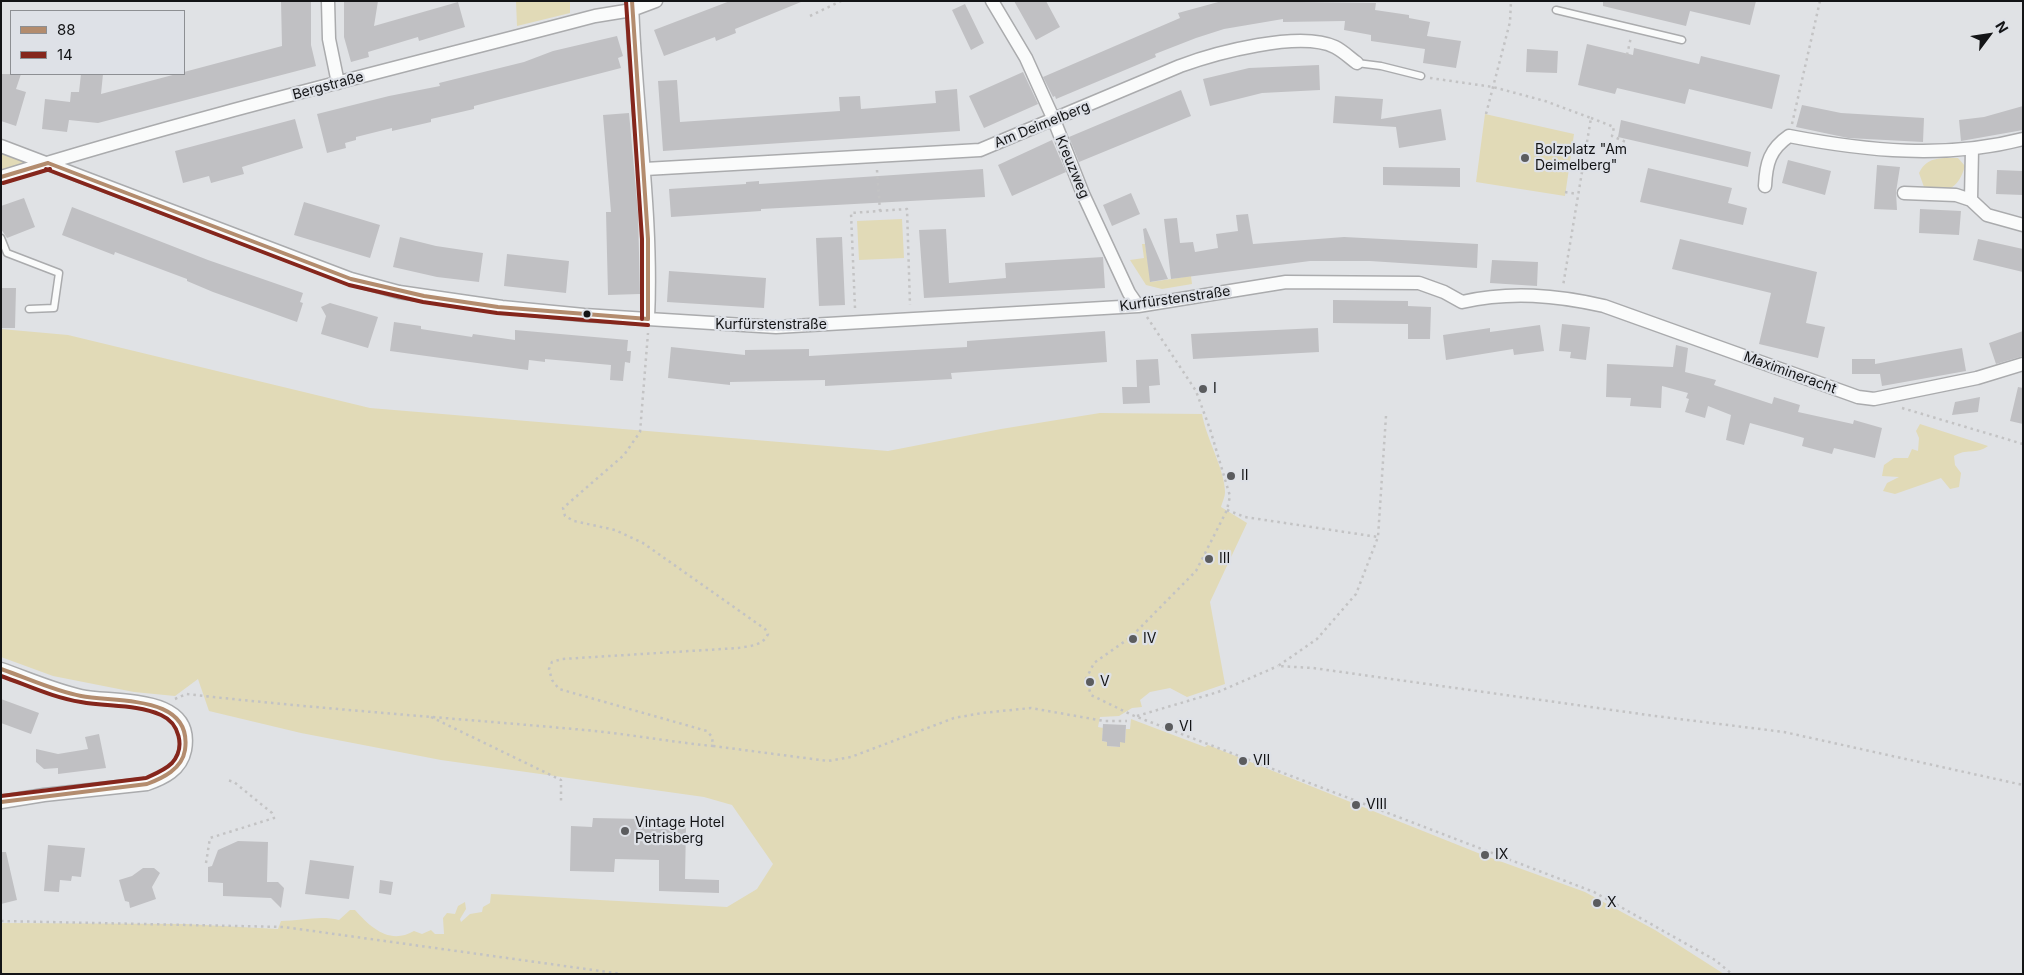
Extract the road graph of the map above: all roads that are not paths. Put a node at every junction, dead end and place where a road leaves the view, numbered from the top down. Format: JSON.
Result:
{"nodes":[{"id":1,"x":328,"y":1,"type":"edge"},
{"id":2,"x":656,"y":1,"type":"edge"},
{"id":3,"x":992,"y":1,"type":"edge"},
{"id":4,"x":632,"y":6,"type":"edge"},
{"id":5,"x":1556,"y":10,"type":"dead end"},
{"id":6,"x":1682,"y":40,"type":"dead end"},
{"id":7,"x":1357,"y":63,"type":"joint"},
{"id":8,"x":1421,"y":76,"type":"road end"},
{"id":9,"x":338,"y":83,"type":"junction"},
{"id":10,"x":1054,"y":120,"type":"junction"},
{"id":11,"x":2023,"y":139,"type":"edge"},
{"id":12,"x":1,"y":146,"type":"edge"},
{"id":13,"x":1972,"y":149,"type":"junction"},
{"id":14,"x":48,"y":163,"type":"junction"},
{"id":15,"x":645,"y":169,"type":"junction"},
{"id":16,"x":1,"y":177,"type":"edge"},
{"id":17,"x":1765,"y":186,"type":"dead end"},
{"id":18,"x":1904,"y":193,"type":"dead end"},
{"id":19,"x":1970,"y":200,"type":"junction"},
{"id":20,"x":2023,"y":225,"type":"edge"},
{"id":21,"x":1,"y":238,"type":"edge"},
{"id":22,"x":1562,"y":298,"type":"joint"},
{"id":23,"x":1138,"y":306,"type":"junction"},
{"id":24,"x":29,"y":309,"type":"dead end"},
{"id":25,"x":648,"y":324,"type":"junction"},
{"id":26,"x":2023,"y":364,"type":"edge"},
{"id":27,"x":1,"y":668,"type":"edge"},
{"id":28,"x":1,"y":802,"type":"edge"}],
"edges":[{"from":1,"to":9,"type":"street"},
{"from":2,"to":4,"type":"street","name":"Bergstraße"},
{"from":3,"to":10,"type":"street","name":"Kreuzweg"},
{"from":4,"to":9,"type":"street","name":"Bergstraße"},
{"from":4,"to":15,"type":"street"},
{"from":5,"to":6,"type":"lane"},
{"from":7,"to":8,"type":"lane","name":"Am Deimelberg"},
{"from":7,"to":10,"type":"street","name":"Am Deimelberg"},
{"from":9,"to":14,"type":"street","name":"Bergstraße"},
{"from":10,"to":15,"type":"street","name":"Am Deimelberg"},
{"from":10,"to":23,"type":"street","name":"Kreuzweg"},
{"from":11,"to":13,"type":"street"},
{"from":12,"to":14,"type":"street","name":"Kurfürstenstraße"},
{"from":13,"to":17,"type":"street"},
{"from":13,"to":19,"type":"street"},
{"from":14,"to":16,"type":"street","name":"Bergstraße"},
{"from":14,"to":25,"type":"street","name":"Kurfürstenstraße"},
{"from":15,"to":25,"type":"street"},
{"from":18,"to":19,"type":"street"},
{"from":19,"to":20,"type":"street"},
{"from":21,"to":24,"type":"lane"},
{"from":22,"to":23,"type":"street","name":"Kurfürstenstraße"},
{"from":22,"to":26,"type":"street","name":"Maximineracht"},
{"from":23,"to":25,"type":"street","name":"Kurfürstenstraße"},
{"from":27,"to":28,"type":"street"}]}
